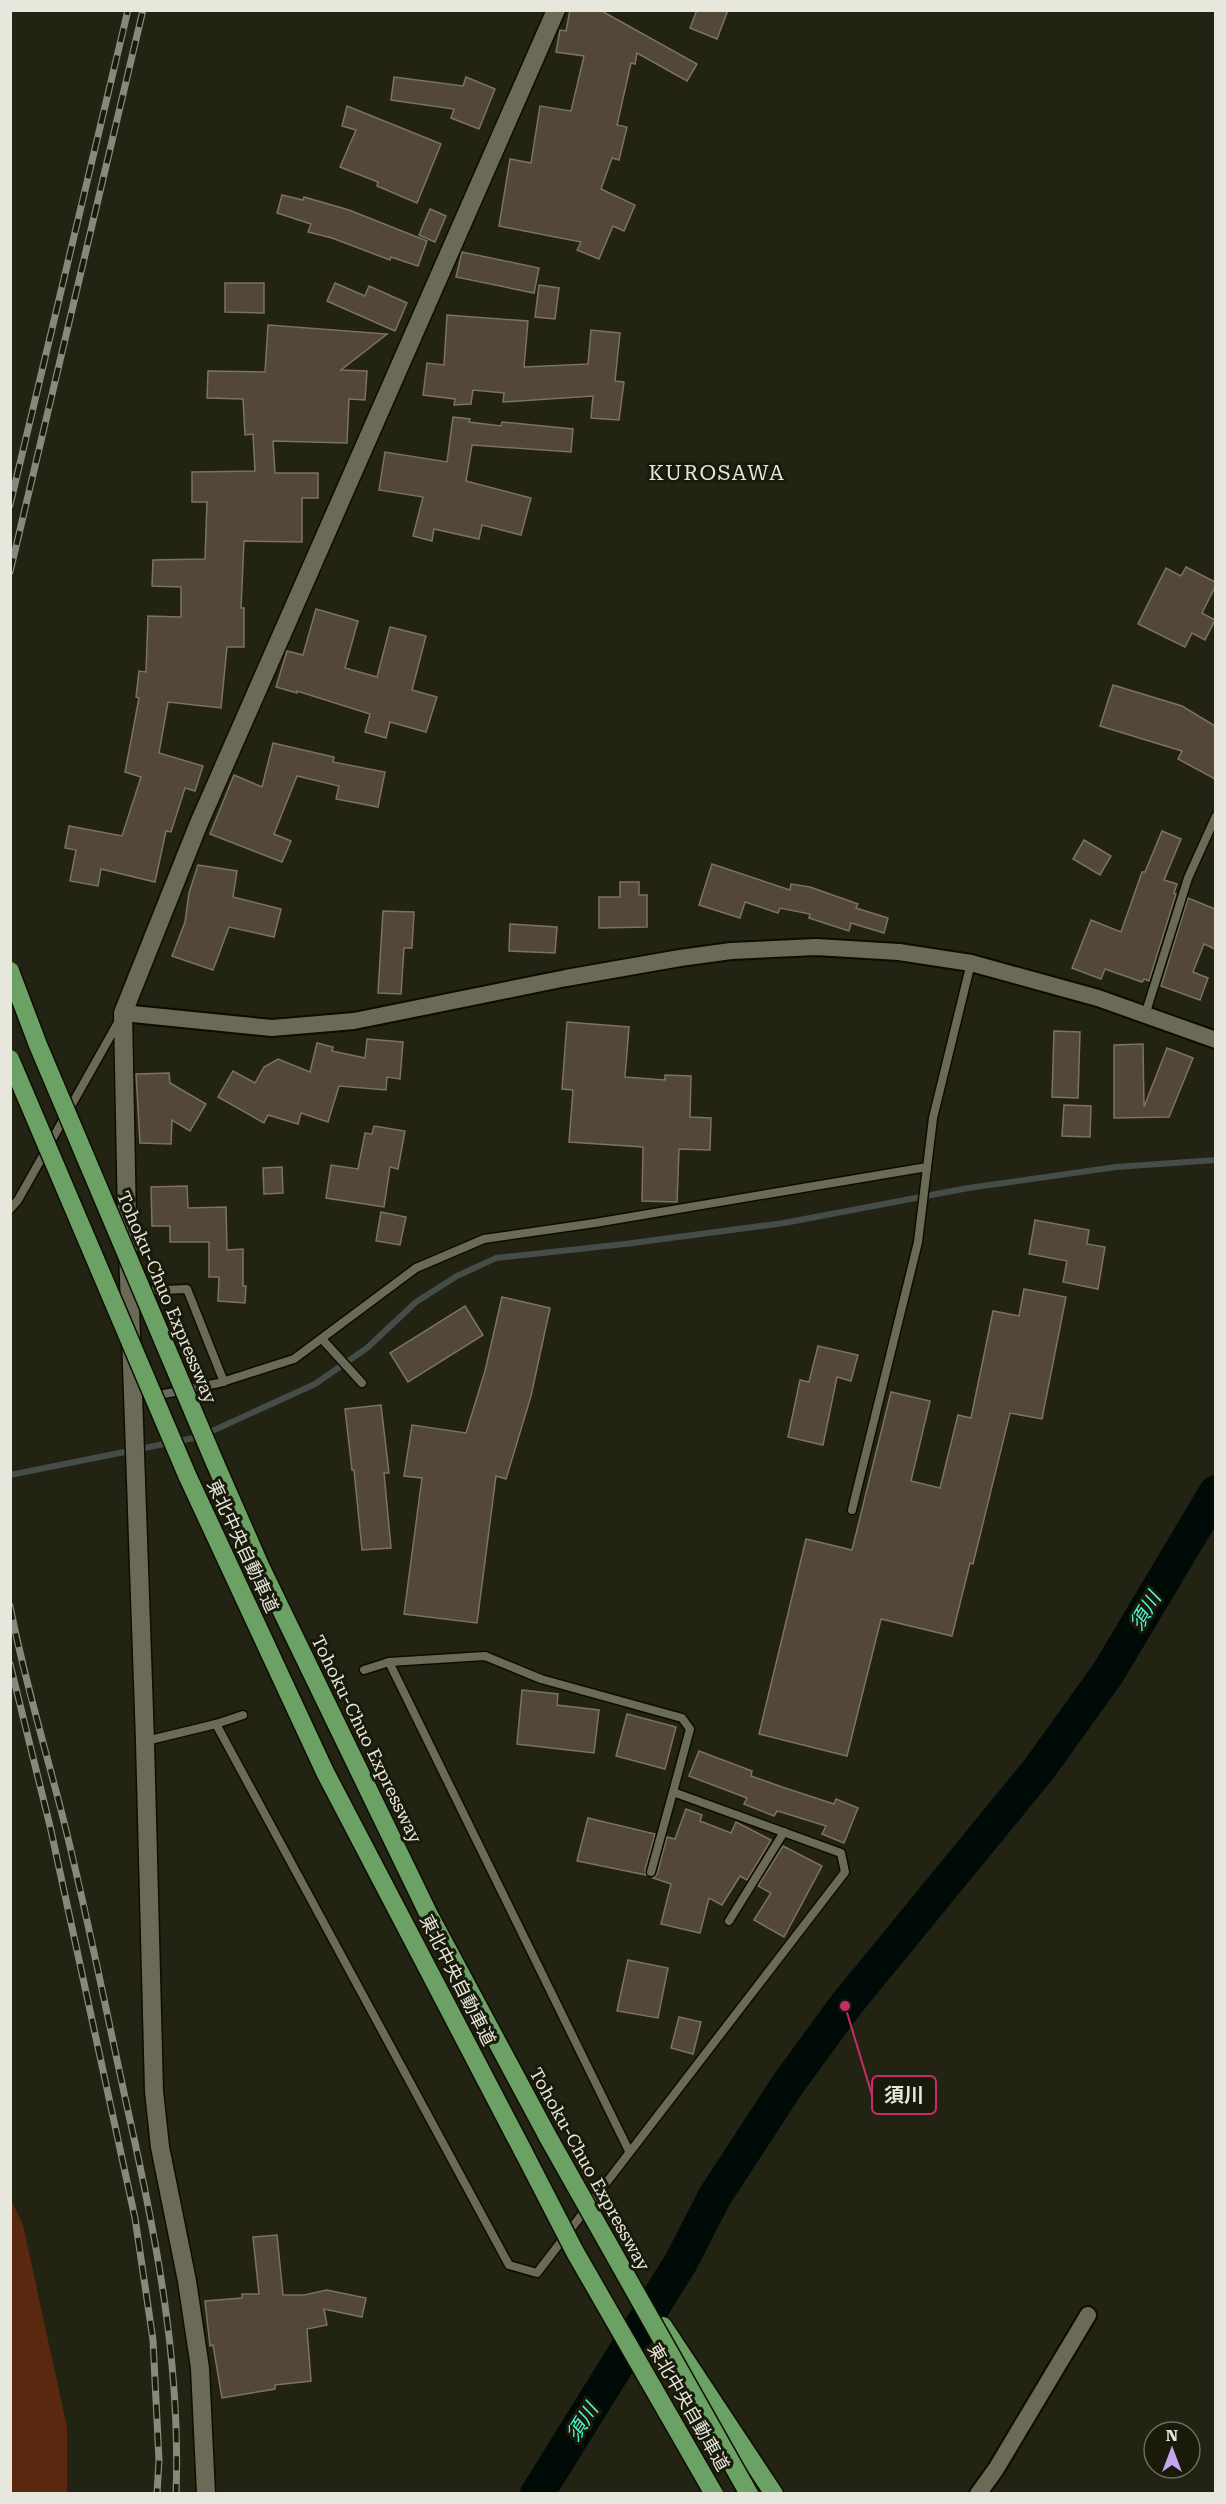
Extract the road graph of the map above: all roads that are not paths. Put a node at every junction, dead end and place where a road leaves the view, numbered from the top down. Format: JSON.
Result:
{"nodes":[{"id":1,"x":556,"y":10,"type":"edge"},
{"id":2,"x":1215,"y":816,"type":"edge"},
{"id":3,"x":971,"y":963,"type":"junction"},
{"id":4,"x":10,"y":972,"type":"edge"},
{"id":5,"x":123,"y":1014,"type":"junction"},
{"id":6,"x":1145,"y":1015,"type":"junction"},
{"id":7,"x":1215,"y":1040,"type":"edge"},
{"id":8,"x":10,"y":1059,"type":"edge"},
{"id":9,"x":927,"y":1167,"type":"junction"},
{"id":10,"x":10,"y":1209,"type":"edge"},
{"id":11,"x":129,"y":1292,"type":"junction"},
{"id":12,"x":322,"y":1339,"type":"junction"},
{"id":13,"x":224,"y":1382,"type":"junction"},
{"id":14,"x":361,"y":1382,"type":"dead end"},
{"id":15,"x":133,"y":1405,"type":"junction"},
{"id":16,"x":852,"y":1510,"type":"dead end"},
{"id":17,"x":389,"y":1662,"type":"junction"},
{"id":18,"x":364,"y":1670,"type":"dead end"},
{"id":19,"x":243,"y":1715,"type":"dead end"},
{"id":20,"x":216,"y":1724,"type":"junction"},
{"id":21,"x":145,"y":1741,"type":"junction"},
{"id":22,"x":673,"y":1792,"type":"junction"},
{"id":23,"x":784,"y":1832,"type":"junction"},
{"id":24,"x":651,"y":1872,"type":"dead end"},
{"id":25,"x":729,"y":1921,"type":"dead end"},
{"id":26,"x":629,"y":2151,"type":"junction"},
{"id":27,"x":597,"y":2227,"type":"junction"},
{"id":28,"x":1088,"y":2315,"type":"dead end"},
{"id":29,"x":689,"y":2451,"type":"junction"},
{"id":30,"x":206,"y":2493,"type":"edge"},
{"id":31,"x":709,"y":2493,"type":"edge"},
{"id":32,"x":714,"y":2493,"type":"edge"},
{"id":33,"x":749,"y":2493,"type":"edge"},
{"id":34,"x":774,"y":2493,"type":"edge"},
{"id":35,"x":978,"y":2493,"type":"edge"}],
"edges":[{"from":1,"to":5,"type":"street"},
{"from":2,"to":6,"type":"lane"},
{"from":3,"to":5,"type":"street"},
{"from":3,"to":6,"type":"street"},
{"from":3,"to":9,"type":"lane"},
{"from":4,"to":27,"type":"highway","name":"Tohoku-Chuo Expressway","bridge":true},
{"from":5,"to":10,"type":"lane"},
{"from":5,"to":11,"type":"street"},
{"from":6,"to":7,"type":"street"},
{"from":8,"to":29,"type":"highway","name":"東北中央自動車道","bridge":true},
{"from":9,"to":12,"type":"lane"},
{"from":9,"to":16,"type":"lane"},
{"from":11,"to":13,"type":"lane"},
{"from":11,"to":15,"type":"street"},
{"from":12,"to":13,"type":"lane"},
{"from":12,"to":14,"type":"lane"},
{"from":13,"to":15,"type":"lane"},
{"from":15,"to":21,"type":"street"},
{"from":17,"to":18,"type":"lane"},
{"from":17,"to":22,"type":"lane"},
{"from":17,"to":26,"type":"lane"},
{"from":19,"to":20,"type":"lane"},
{"from":20,"to":21,"type":"lane"},
{"from":20,"to":26,"type":"lane"},
{"from":21,"to":30,"type":"street"},
{"from":22,"to":23,"type":"lane"},
{"from":22,"to":24,"type":"lane"},
{"from":23,"to":25,"type":"lane"},
{"from":23,"to":26,"type":"lane"},
{"from":27,"to":33,"type":"highway","name":"Tohoku-Chuo Expressway","bridge":true},
{"from":27,"to":34,"type":"highway","bridge":true},
{"from":28,"to":35,"type":"street"},
{"from":29,"to":31,"type":"highway","bridge":true},
{"from":29,"to":32,"type":"highway","name":"東北中央自動車道","bridge":true}]}
